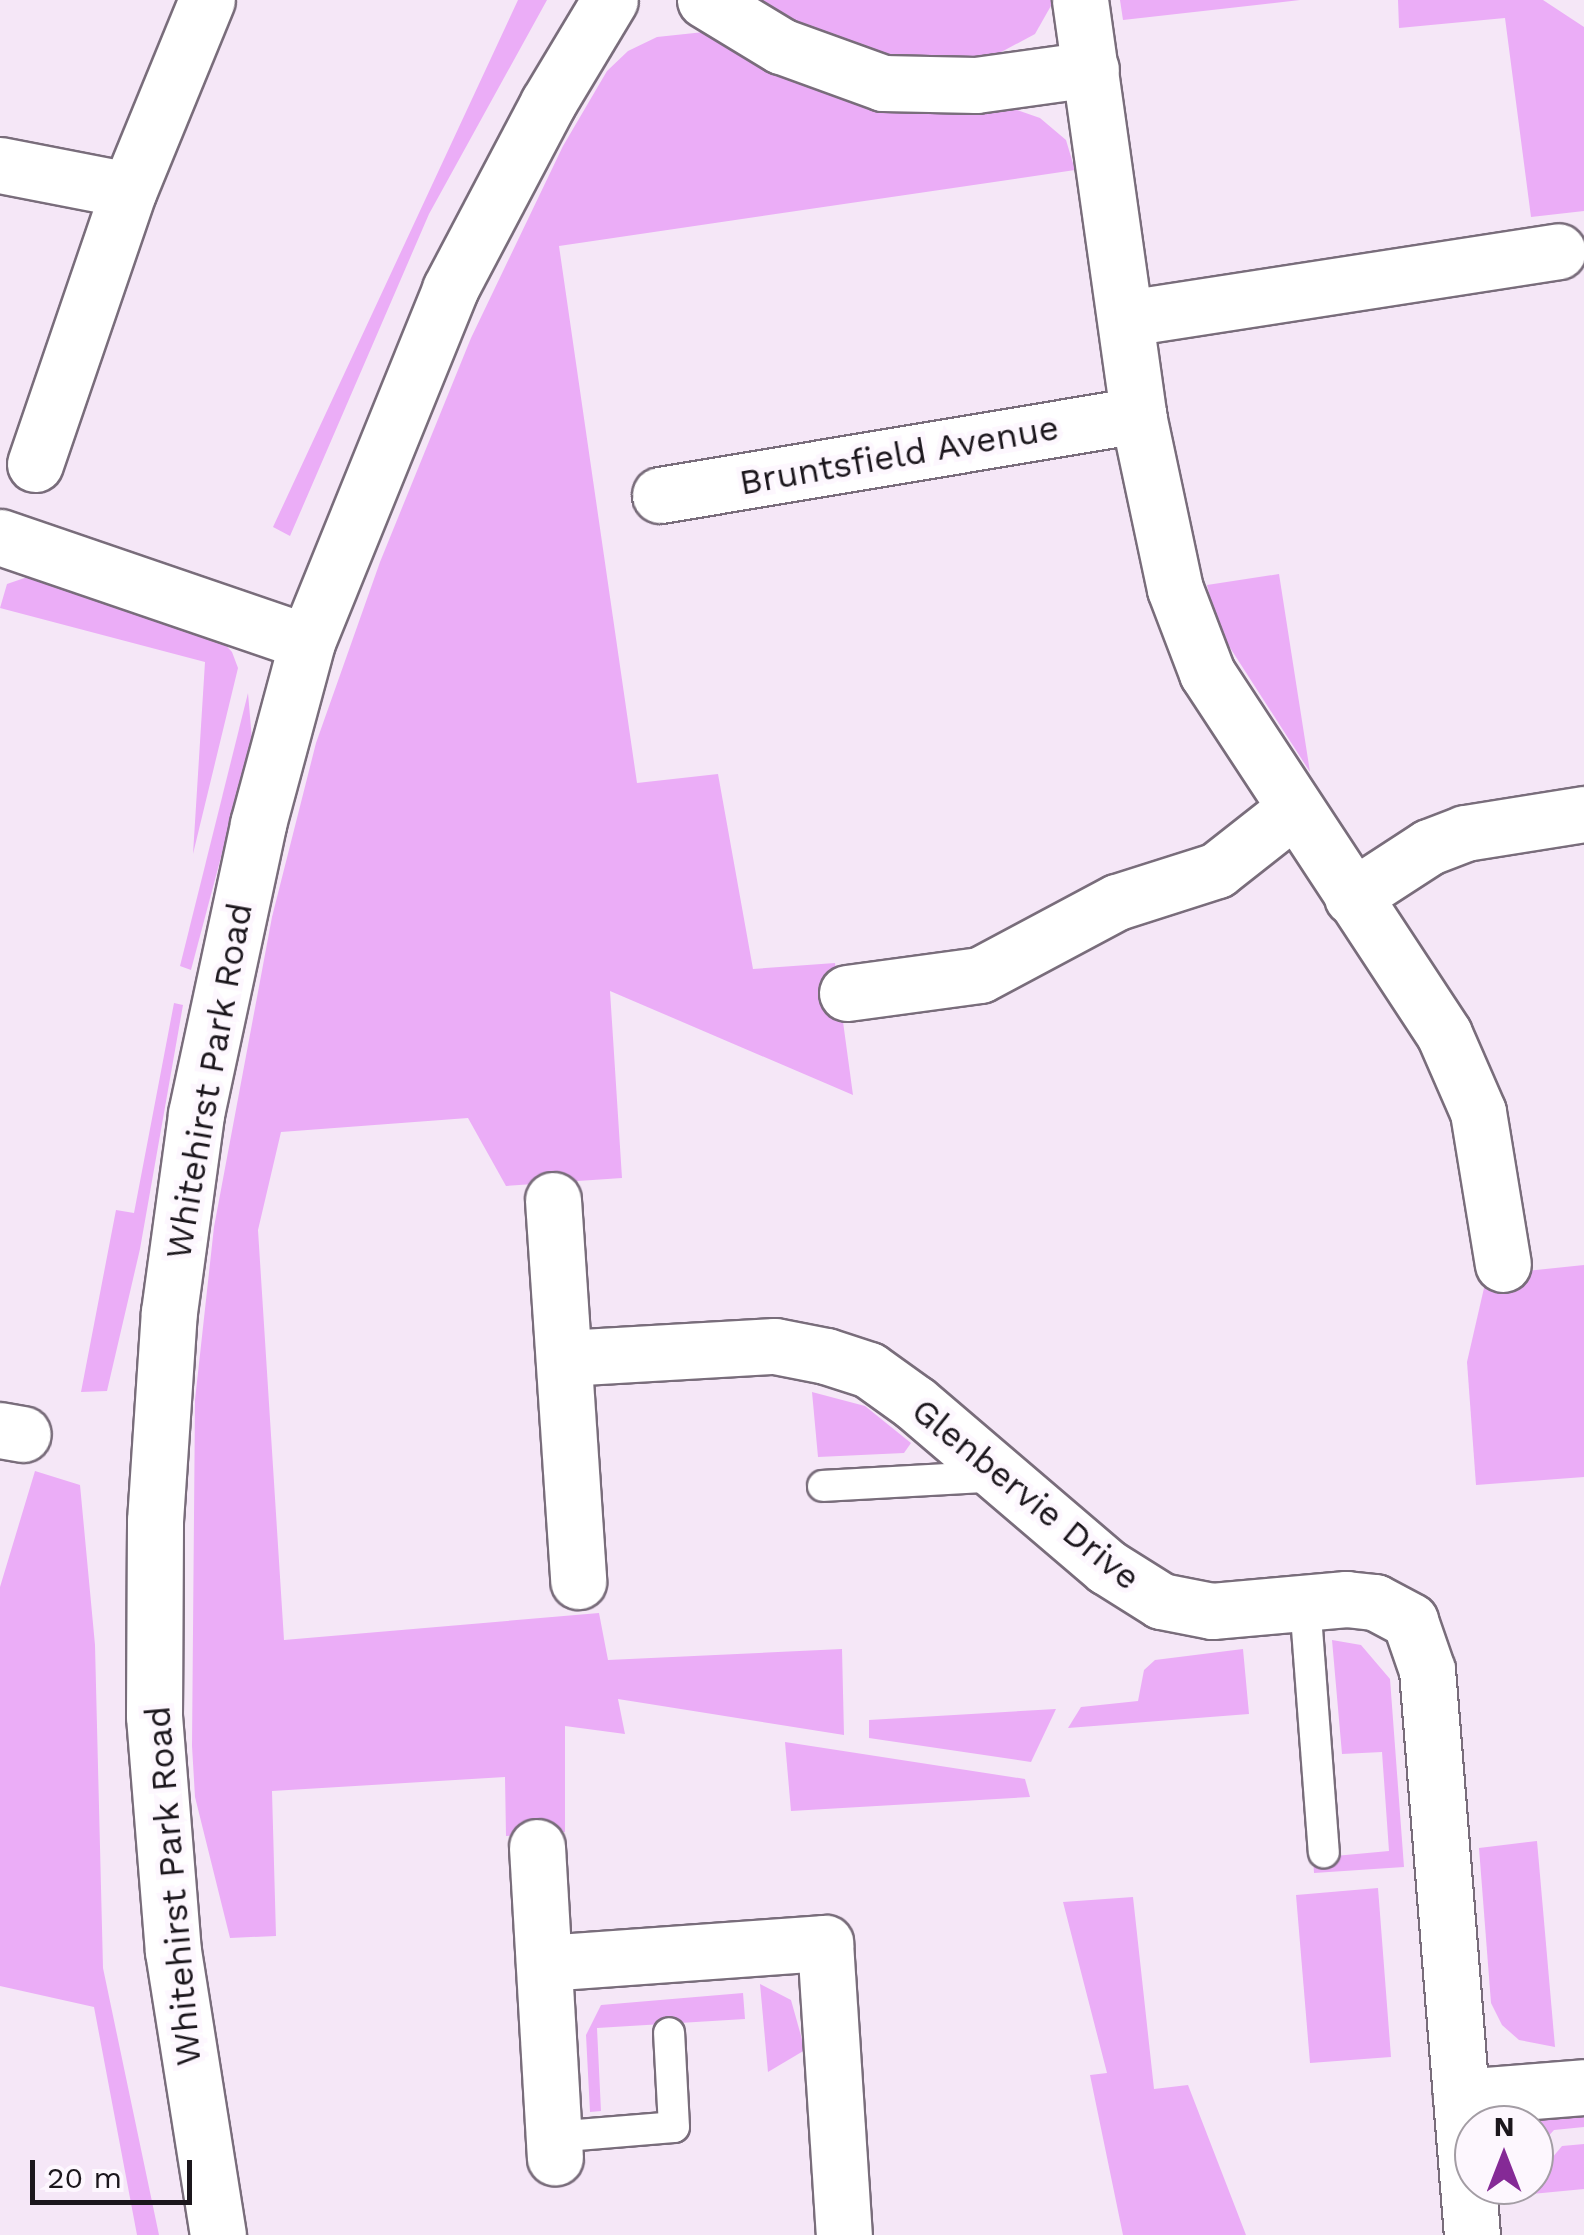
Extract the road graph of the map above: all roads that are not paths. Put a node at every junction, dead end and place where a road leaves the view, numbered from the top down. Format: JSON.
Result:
{"nodes":[{"id":1,"x":207,"y":0,"type":"edge"},
{"id":2,"x":610,"y":0,"type":"edge"},
{"id":3,"x":705,"y":0,"type":"edge"},
{"id":4,"x":1080,"y":0,"type":"edge"},
{"id":5,"x":1091,"y":69,"type":"junction"},
{"id":6,"x":0,"y":164,"type":"edge"},
{"id":7,"x":129,"y":190,"type":"junction"},
{"id":8,"x":1558,"y":251,"type":"dead end"},
{"id":9,"x":1127,"y":318,"type":"junction"},
{"id":10,"x":1138,"y":415,"type":"junction"},
{"id":11,"x":35,"y":464,"type":"dead end"},
{"id":12,"x":660,"y":496,"type":"dead end"},
{"id":13,"x":0,"y":536,"type":"edge"},
{"id":14,"x":307,"y":642,"type":"junction"},
{"id":15,"x":1292,"y":811,"type":"junction"},
{"id":16,"x":1584,"y":814,"type":"edge"},
{"id":17,"x":1352,"y":898,"type":"junction"},
{"id":18,"x":847,"y":993,"type":"dead end"},
{"id":19,"x":553,"y":1200,"type":"dead end"},
{"id":20,"x":1503,"y":1264,"type":"dead end"},
{"id":21,"x":565,"y":1358,"type":"junction"},
{"id":22,"x":1004,"y":1476,"type":"junction"},
{"id":23,"x":823,"y":1486,"type":"dead end"},
{"id":24,"x":578,"y":1581,"type":"dead end"},
{"id":25,"x":1304,"y":1602,"type":"junction"},
{"id":26,"x":537,"y":1846,"type":"dead end"},
{"id":27,"x":1324,"y":1852,"type":"dead end"},
{"id":28,"x":544,"y":1963,"type":"junction"},
{"id":29,"x":669,"y":2032,"type":"dead end"},
{"id":30,"x":1584,"y":2087,"type":"edge"},
{"id":31,"x":1460,"y":2097,"type":"junction"},
{"id":32,"x":554,"y":2147,"type":"joint"},
{"id":33,"x":218,"y":2235,"type":"edge"},
{"id":34,"x":844,"y":2235,"type":"edge"},
{"id":35,"x":1472,"y":2235,"type":"edge"}],
"edges":[{"from":1,"to":7,"type":"street"},
{"from":2,"to":14,"type":"street","name":"Whitehirst Park Road"},
{"from":3,"to":5,"type":"street"},
{"from":4,"to":5,"type":"street"},
{"from":5,"to":9,"type":"street"},
{"from":6,"to":7,"type":"street"},
{"from":7,"to":11,"type":"street"},
{"from":8,"to":9,"type":"street"},
{"from":9,"to":10,"type":"street"},
{"from":10,"to":12,"type":"street","name":"Bruntsfield Avenue"},
{"from":10,"to":15,"type":"street"},
{"from":13,"to":14,"type":"street"},
{"from":14,"to":33,"type":"street","name":"Whitehirst Park Road"},
{"from":15,"to":17,"type":"street"},
{"from":15,"to":18,"type":"street"},
{"from":16,"to":17,"type":"street"},
{"from":17,"to":20,"type":"street"},
{"from":19,"to":21,"type":"street"},
{"from":21,"to":22,"type":"street","name":"Glenbervie Drive"},
{"from":21,"to":24,"type":"street"},
{"from":22,"to":23,"type":"lane"},
{"from":22,"to":25,"type":"street","name":"Glenbervie Drive"},
{"from":25,"to":27,"type":"lane"},
{"from":25,"to":31,"type":"street","name":"Glenbervie Drive"},
{"from":26,"to":28,"type":"street"},
{"from":28,"to":32,"type":"street"},
{"from":28,"to":34,"type":"street"},
{"from":29,"to":32,"type":"lane"},
{"from":30,"to":31,"type":"street"},
{"from":31,"to":35,"type":"street","name":"Glenbervie Drive"}]}
